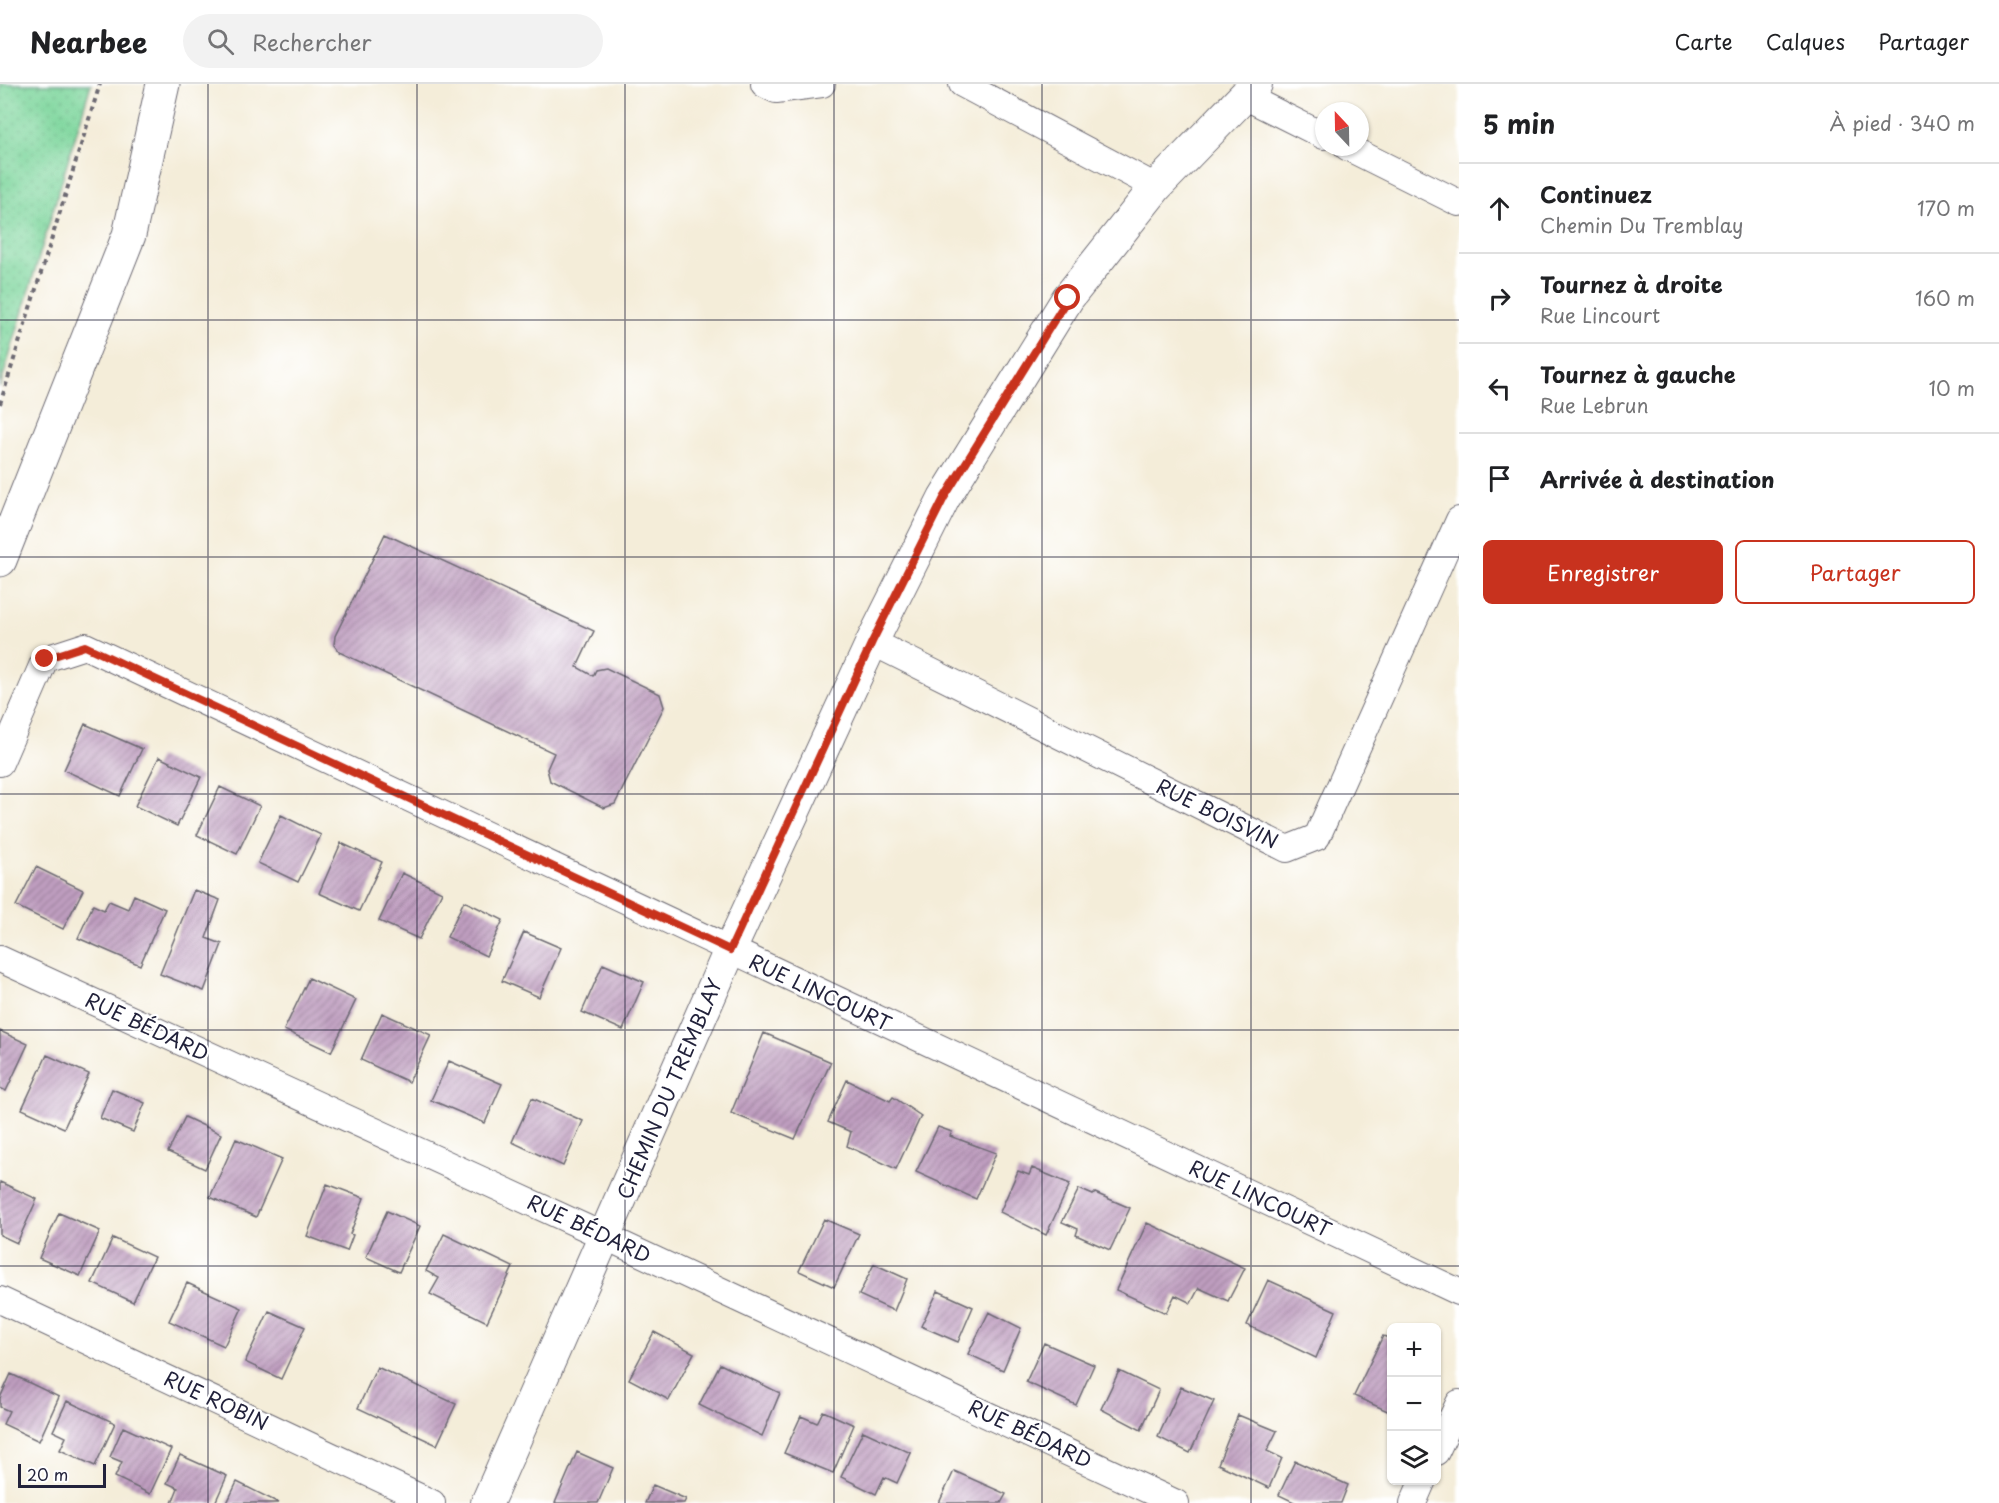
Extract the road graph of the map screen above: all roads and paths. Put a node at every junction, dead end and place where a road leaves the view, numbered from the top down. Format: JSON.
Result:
{"nodes":[{"id":1,"x":100,"y":84,"type":"edge"},
{"id":2,"x":163,"y":84,"type":"edge"},
{"id":3,"x":764,"y":84,"type":"edge"},
{"id":4,"x":822,"y":84,"type":"edge"},
{"id":5,"x":962,"y":84,"type":"edge"},
{"id":6,"x":1250,"y":90,"type":"edge"},
{"id":7,"x":1315,"y":130,"type":"edge"},
{"id":8,"x":1365,"y":156,"type":"edge"},
{"id":9,"x":1156,"y":188,"type":"junction"},
{"id":10,"x":1459,"y":202,"type":"edge"},
{"id":11,"x":0,"y":404,"type":"edge"},
{"id":12,"x":1459,"y":520,"type":"edge"},
{"id":13,"x":0,"y":560,"type":"edge"},
{"id":14,"x":872,"y":642,"type":"junction"},
{"id":15,"x":0,"y":763,"type":"edge"},
{"id":16,"x":730,"y":950,"type":"junction"},
{"id":17,"x":0,"y":959,"type":"edge"},
{"id":18,"x":606,"y":1237,"type":"junction"},
{"id":19,"x":1459,"y":1292,"type":"edge"},
{"id":20,"x":0,"y":1300,"type":"edge"},
{"id":21,"x":1459,"y":1403,"type":"edge"},
{"id":22,"x":1441,"y":1443,"type":"edge"},
{"id":23,"x":1422,"y":1485,"type":"edge"},
{"id":24,"x":432,"y":1503,"type":"edge"},
{"id":25,"x":487,"y":1503,"type":"edge"},
{"id":26,"x":1176,"y":1503,"type":"edge"},
{"id":27,"x":1413,"y":1503,"type":"edge"}],
"edges":[{"from":1,"to":11,"type":"path"},
{"from":2,"to":13,"type":"main road"},
{"from":3,"to":4,"type":"street"},
{"from":5,"to":9,"type":"street"},
{"from":6,"to":7,"type":"street"},
{"from":6,"to":9,"type":"street","name":"CHEMIN DU TREMBLAY"},
{"from":8,"to":10,"type":"street"},
{"from":9,"to":14,"type":"street","name":"CHEMIN DU TREMBLAY"},
{"from":12,"to":14,"type":"street","name":"RUE BOISVIN"},
{"from":14,"to":16,"type":"street","name":"CHEMIN DU TREMBLAY"},
{"from":15,"to":16,"type":"street","name":"RUE LINCOURT"},
{"from":16,"to":18,"type":"street","name":"CHEMIN DU TREMBLAY"},
{"from":16,"to":19,"type":"street","name":"RUE LINCOURT"},
{"from":17,"to":18,"type":"street","name":"RUE BÉDARD"},
{"from":18,"to":25,"type":"street","name":"CHEMIN DU TREMBLAY"},
{"from":18,"to":26,"type":"street","name":"RUE BÉDARD"},
{"from":20,"to":24,"type":"street","name":"RUE ROBIN"},
{"from":21,"to":22,"type":"street"},
{"from":23,"to":27,"type":"street"}]}
